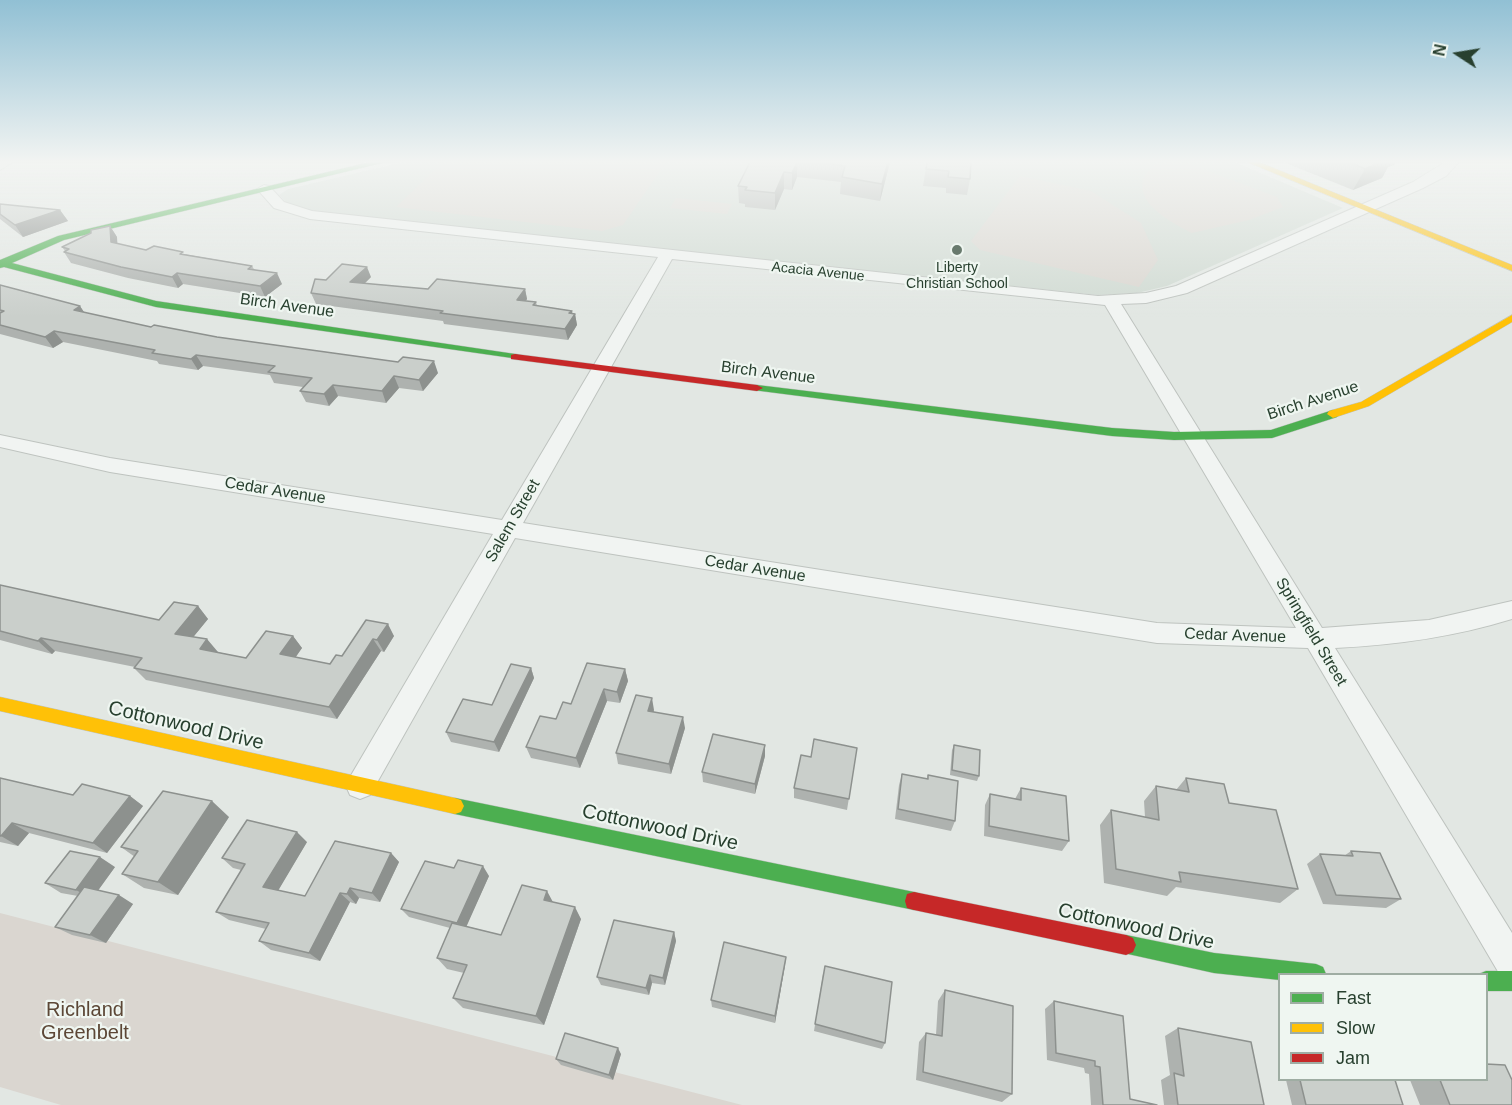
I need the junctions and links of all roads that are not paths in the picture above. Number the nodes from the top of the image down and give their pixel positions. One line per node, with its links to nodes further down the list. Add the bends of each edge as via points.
1 (162, 214): 6 (street, via 61,238)
2 (305, 214): 5 (street, Acacia Avenue)
3 (1355, 214): 8 (street, Acacia Avenue, via 1180,290)
4 (1376, 214): 7 (street)
5 (666, 256): 8 (street, Acacia Avenue); 10 (street, Salem Street)
6 (1, 264): 10 (street, Birch Avenue, via 156,304)
7 (1512, 268)
8 (1111, 301): 11 (street, Springfield Street)
9 (1512, 318): 11 (street, Birch Avenue, via 1365,404 1272,434)
10 (598, 369): 11 (street, Birch Avenue, via 1112,432); 13 (street, Salem Street)
11 (1194, 435): 15 (street, Springfield Street)
12 (0, 441): 13 (street, Cedar Avenue, via 110,465)
13 (509, 529): 15 (street, Cedar Avenue, via 1157,633 1233,638); 17 (street, Salem Street)
14 (1512, 610): 15 (street, Cedar Avenue, via 1418,631)
15 (1314, 637): 18 (street, Springfield Street)
16 (0, 704): 17 (street, Cottonwood Drive)
17 (360, 786): 19 (street, Cottonwood Drive, via 1214,963)
18 (1512, 963)
19 (1299, 973)
20 (1488, 981): 21 (street)
21 (1512, 981)

